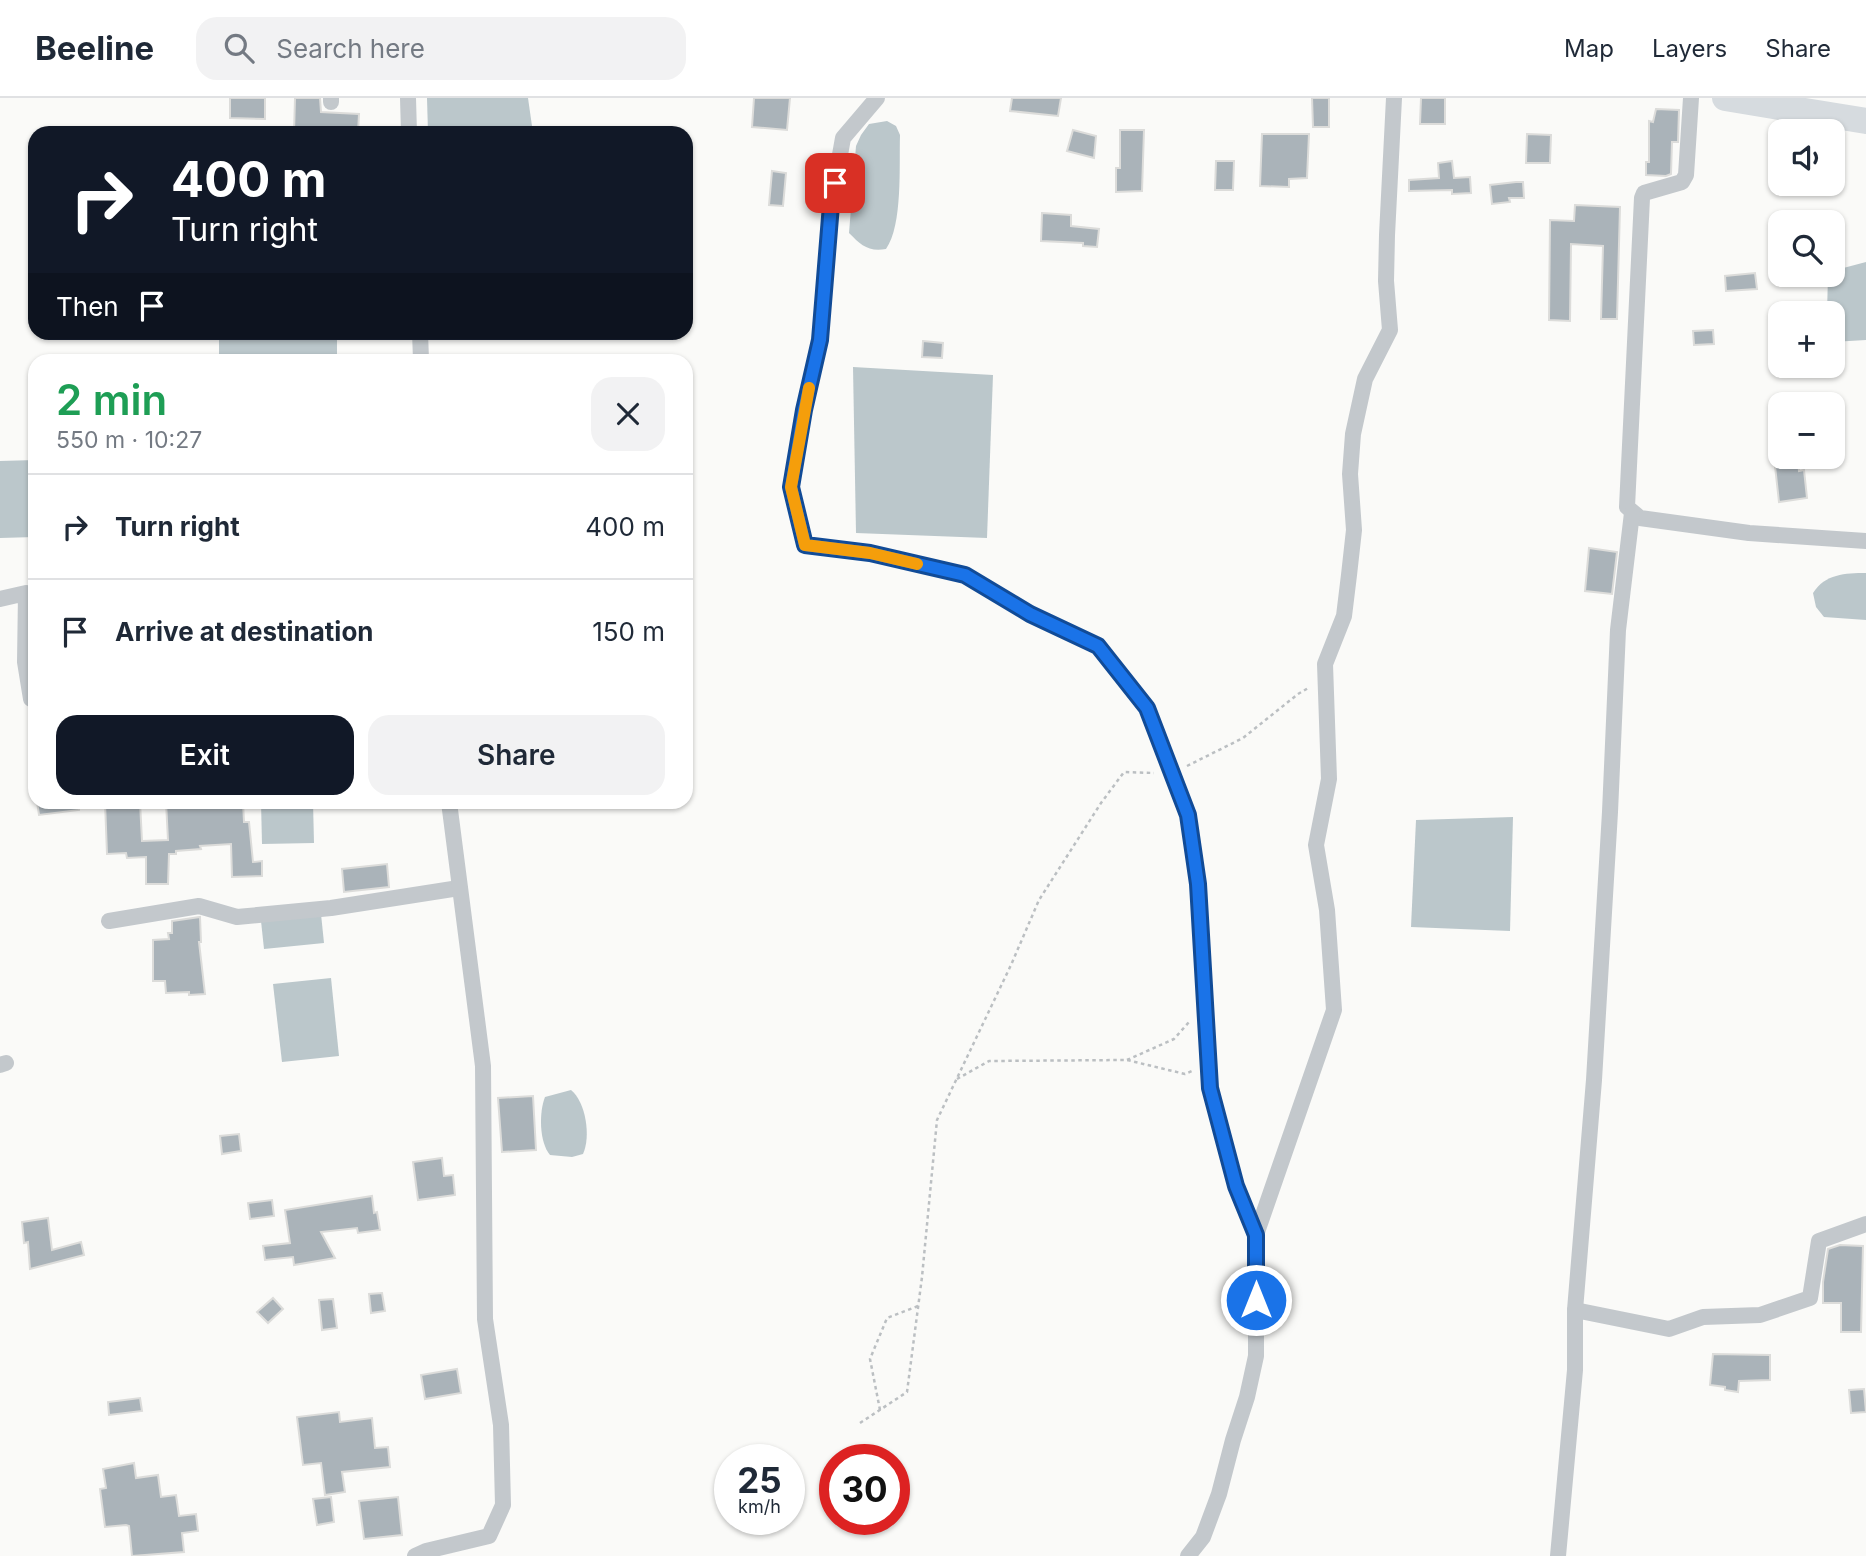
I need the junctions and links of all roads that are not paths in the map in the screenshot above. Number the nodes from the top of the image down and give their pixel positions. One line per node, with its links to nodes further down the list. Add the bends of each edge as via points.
1 (408, 98): 9 (street)
2 (877, 98): 18 (street, via 843,138 831,205 820,340 791,487 805,545 870,553 965,575 1030,614 1098,646 1147,708 1188,815 1198,884 1210,1088 1236,1186)
3 (1394, 98): 18 (street, via 1386,258 1390,330 1365,379 1353,434 1354,530 1344,616 1325,664 1329,779 1316,845 1327,910 1334,1010)
4 (1691, 98): 10 (street, via 1686,175 1682,182 1644,193 1642,198 1627,506)
5 (1725, 98): 8 (main road)
6 (1800, 98): 7 (main road)
7 (1866, 109)
8 (1866, 121)
9 (409, 126)
10 (1632, 513): 11 (street, via 1640,518 1749,533); 19 (street, via 1618,630 1594,1080)
11 (1866, 541)
12 (0, 599): 13 (street, via 26,593 24,662)
13 (28, 683)
14 (450, 809): 15 (street)
15 (459, 888): 16 (street, via 237,917 199,906); 20 (street, via 483,1066 485,1319 501,1425 503,1505 489,1536)
16 (109, 921)
17 (1866, 1224): 19 (street, via 1819,1241 1810,1298 1760,1315 1703,1317 1669,1329)
18 (1256, 1235): 21 (street, via 1256,1356 1211,1516 1203,1537)
19 (1575, 1310): 22 (street, via 1575,1370)
20 (415, 1556)
21 (1188, 1556)
22 (1558, 1556)

